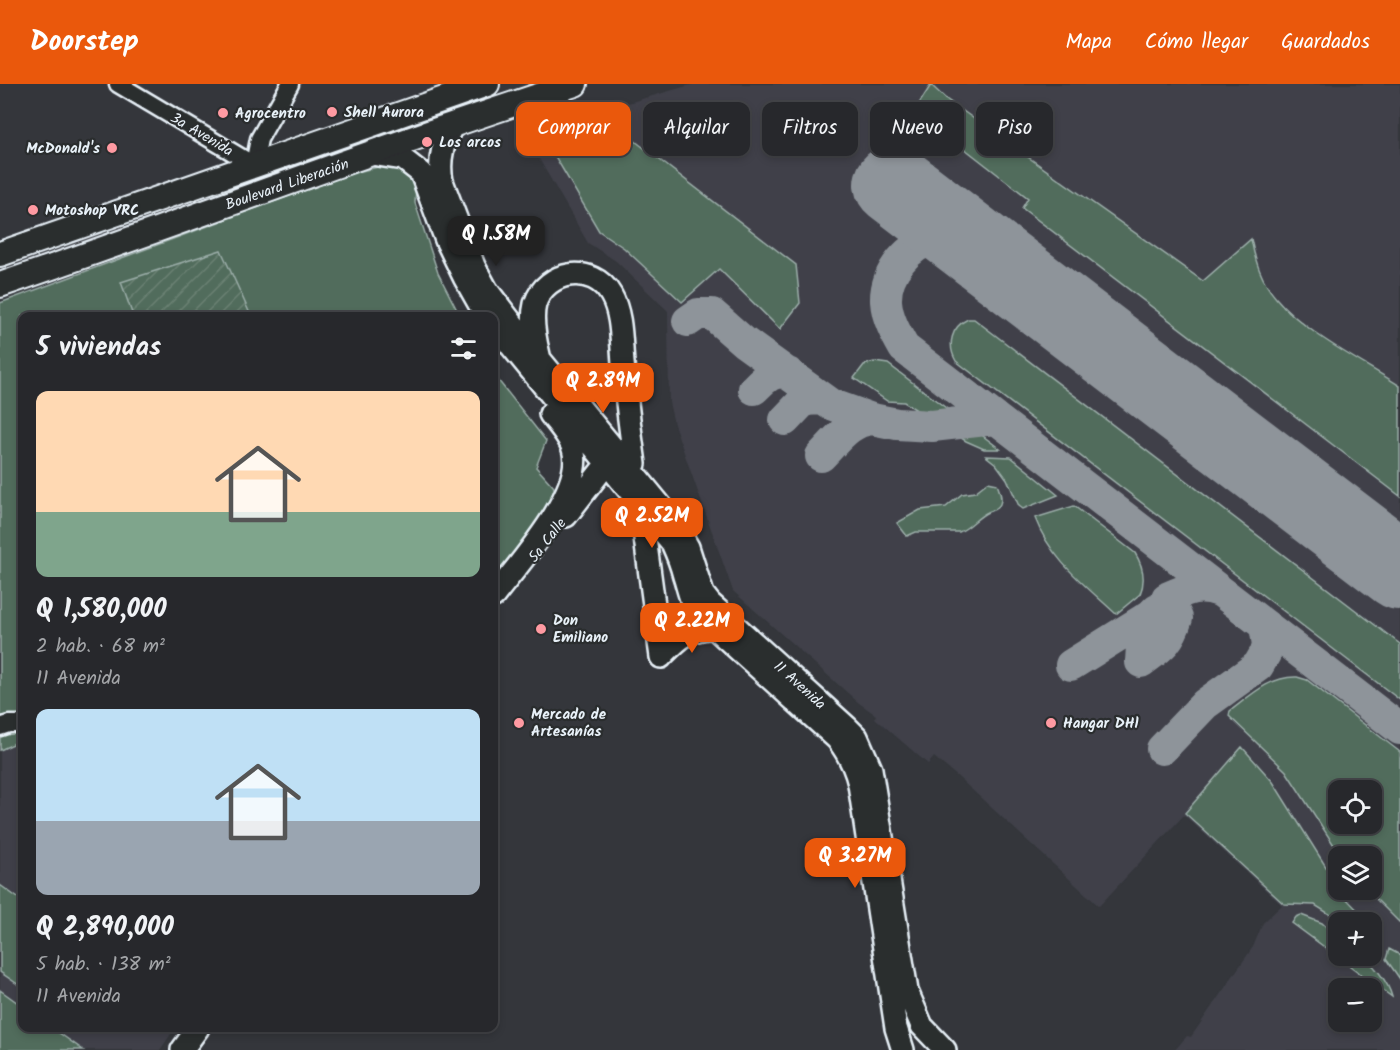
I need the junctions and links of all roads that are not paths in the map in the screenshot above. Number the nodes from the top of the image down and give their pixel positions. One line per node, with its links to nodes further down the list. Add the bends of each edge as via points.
1 (118, 84): 7 (street, 3a Avenida)
2 (290, 84): 7 (street, via 259,139)
3 (487, 84): 7 (highway, Boulevard Liberación)
4 (575, 84): 5 (highway, Boulevard Liberación)
5 (454, 123): 6 (highway, Boulevard Liberación); 13 (main road, 11 Avenida, via 445,140 440,167 453,212 487,290)
6 (371, 154): 9 (highway, Boulevard Liberación); 10 (main road, via 403,159 421,172 446,240)
7 (254, 165): 8 (highway, Boulevard Liberación)
8 (0, 254)
9 (0, 285)
10 (484, 312)
11 (498, 330): 21 (main road, 11 Avenida, via 672,543 693,606)
12 (498, 351): 19 (main road, via 562,430 574,452 574,469 563,502)
13 (539, 358): 14 (main road, via 534,320 535,305 542,291 552,280 565,275 591,278 607,289 616,306); 24 (main road, 11 Avenida, via 671,518 688,547 703,594 710,603)
14 (627, 397): 15 (main road); 16 (main road)
15 (616, 440)
16 (635, 464)
17 (601, 471): 20 (main road, 5a Calle)
18 (643, 523): 21 (main road, via 661,657 686,634 699,628)
19 (498, 591)
20 (498, 604)
21 (714, 628): 24 (main road, 11 Avenida)
22 (18, 724): 23 (street)
23 (0, 727)
24 (847, 738): 27 (main road, via 846,751 859,784 897,1036); 28 (main road, via 871,769 907,991 922,1026)
25 (195, 1032): 26 (main road)
26 (182, 1050)
27 (903, 1050)
28 (945, 1050)

